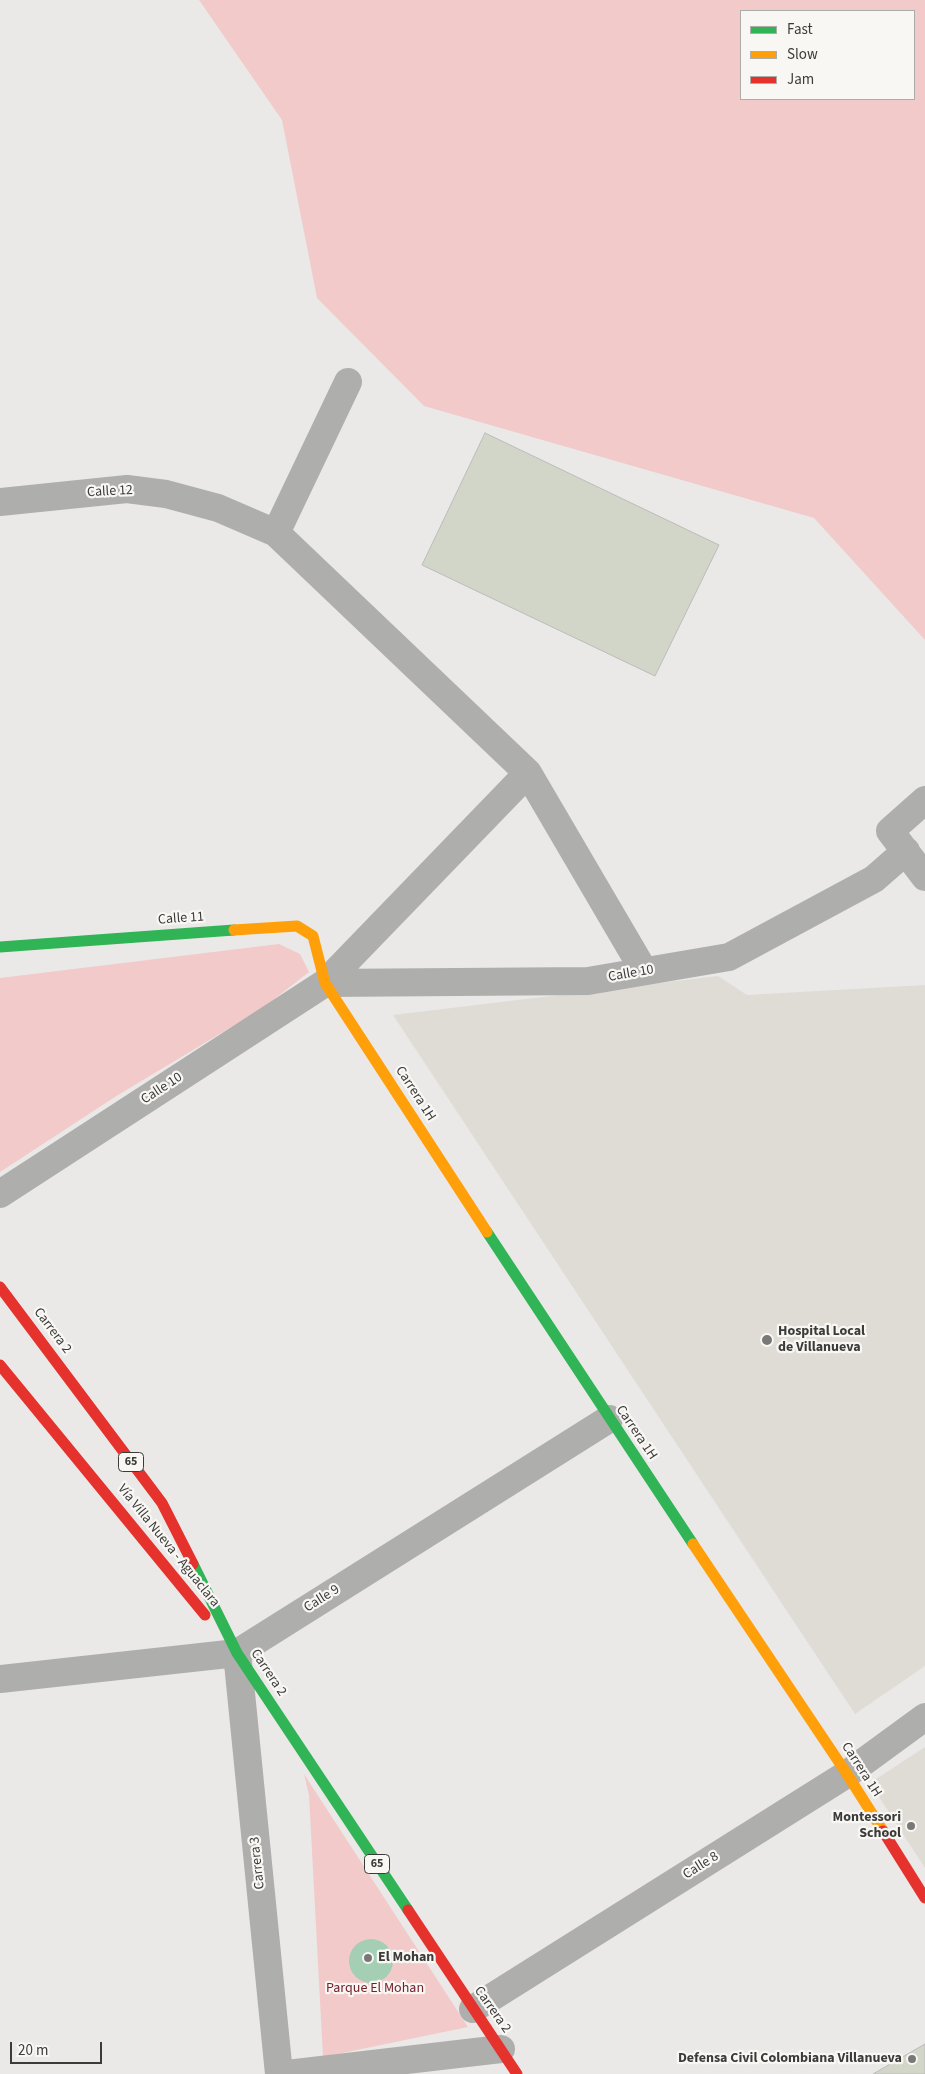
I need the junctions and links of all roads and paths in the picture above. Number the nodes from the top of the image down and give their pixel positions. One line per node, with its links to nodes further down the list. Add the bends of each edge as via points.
1 (348, 382): 3 (street)
2 (0, 502): 3 (street, Calle 12, via 127,489 166,494 218,508)
3 (276, 533): 4 (street)
4 (528, 773): 9 (street); 10 (street, Calle 10)
5 (925, 800): 6 (street, Calle 10)
6 (898, 841): 7 (street); 9 (street, Calle 10, via 874,880 728,957)
7 (925, 877)
8 (0, 947): 10 (main road, Calle 11, via 297,926 313,936)
9 (644, 971): 10 (street, Calle 10, via 588,981)
10 (325, 983): 11 (street, Calle 10); 14 (main road, Carrera 1H)
11 (0, 1194)
12 (0, 1287): 15 (main road, Carrera 2 / 65, via 162,1503)
13 (0, 1365): 15 (main road, Vía Villa Nueva - Aguaclara / 65)
14 (609, 1419): 15 (street, Calle 9); 18 (main road, Carrera 1H)
15 (237, 1653): 16 (street, Calle 9); 20 (main road, Carrera 2 / 65); 22 (street, Carrera 3)
16 (0, 1679)
17 (925, 1717): 18 (street, Calle 8)
18 (847, 1774): 19 (main road, Carrera 1H); 20 (street, Calle 8)
19 (925, 1898)
20 (473, 2009): 21 (main road, Carrera 2 / 65)
21 (501, 2049): 23 (street); 24 (main road, Carrera 2 / 65)
22 (279, 2074)
23 (287, 2074)
24 (517, 2074)

